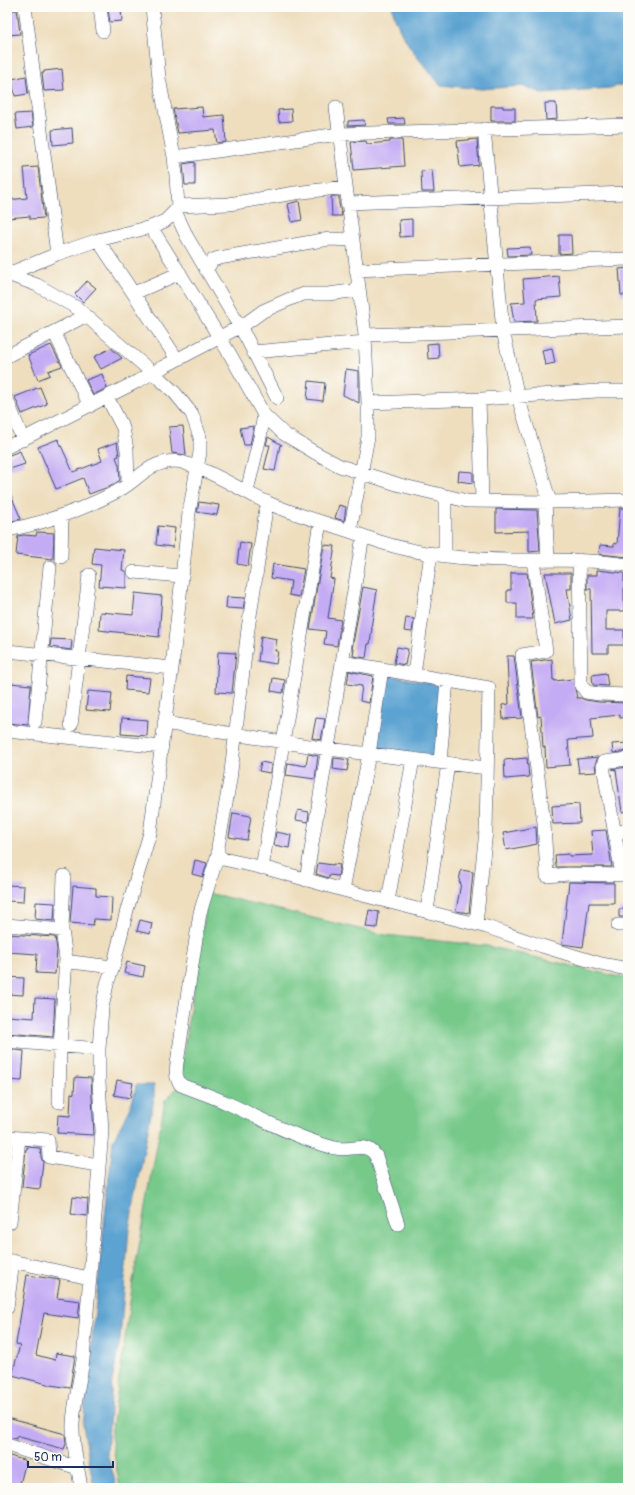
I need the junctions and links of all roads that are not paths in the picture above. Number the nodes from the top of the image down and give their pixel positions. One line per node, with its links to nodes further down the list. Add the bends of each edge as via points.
1 (25, 7): 18 (street)
2 (100, 7): 4 (street)
3 (152, 7): 9 (street, via 159,78)
4 (103, 31)
5 (336, 107): 8 (street)
6 (628, 125): 7 (street)
7 (484, 129): 8 (street); 12 (street)
8 (339, 134): 9 (street); 10 (street)
9 (174, 157): 14 (street)
10 (345, 186): 13 (street); 14 (street, via 229,204)
11 (628, 193): 12 (street)
12 (490, 197): 13 (street); 20 (street)
13 (347, 203): 17 (street)
14 (176, 209): 15 (street, via 166,221); 21 (street)
15 (151, 227): 16 (street); 24 (street)
16 (98, 240): 18 (street); 26 (street)
17 (352, 240): 21 (street, via 330,239 219,258 213,260); 22 (street)
18 (57, 254): 23 (street)
19 (628, 259): 20 (street)
20 (496, 264): 22 (street); 30 (street)
21 (206, 270): 29 (street)
22 (356, 270): 25 (street)
23 (7, 271): 27 (street, via 37,285)
24 (180, 273): 26 (street); 32 (street)
25 (359, 290): 29 (street, via 304,294 263,311); 33 (street)
26 (134, 293): 36 (street)
27 (85, 316): 31 (street); 37 (street)
28 (628, 326): 30 (street)
29 (239, 327): 32 (street); 34 (street)
30 (503, 331): 33 (street); 40 (street)
31 (54, 332): 35 (street); 45 (street)
32 (220, 337): 36 (street); 46 (street)
33 (365, 338): 34 (street); 44 (street)
34 (253, 352): 41 (street)
35 (7, 356)
36 (177, 359): 37 (street)
37 (153, 372): 39 (street); 49 (street, via 192,414 200,437)
38 (628, 391): 40 (street)
39 (107, 397): 45 (street); 51 (street, via 123,428 127,450)
40 (518, 397): 42 (street); 57 (street)
41 (277, 398)
42 (479, 399): 44 (street); 55 (street)
43 (7, 400): 47 (street)
44 (368, 403): 50 (street, via 368,437)
45 (90, 406): 47 (street)
46 (264, 415): 50 (street, via 284,434 340,466); 52 (street)
47 (23, 440): 48 (street)
48 (7, 446)
49 (198, 468): 51 (street, via 178,461 164,462 148,468); 52 (street); 73 (street, via 189,513)
50 (362, 474): 53 (street); 61 (street)
51 (128, 484): 58 (street, via 120,490)
52 (247, 491): 56 (street)
53 (445, 496): 55 (street); 64 (street)
54 (628, 500): 57 (street)
55 (482, 501): 57 (street)
56 (267, 502): 59 (street); 87 (street)
57 (547, 502): 67 (street)
58 (62, 515): 60 (street); 65 (street)
59 (320, 522): 61 (street); 88 (street)
60 (7, 530)
61 (350, 531): 62 (street)
62 (363, 536): 63 (street); 77 (street)
63 (431, 553): 64 (street); 80 (street)
64 (445, 556): 66 (street)
65 (61, 557)
66 (532, 560): 67 (street); 99 (street, via 546,651 522,655 544,823 547,876)
67 (548, 560): 68 (street)
68 (579, 560): 69 (street); 82 (street, via 581,684 586,692)
69 (628, 566)
70 (50, 567): 75 (street)
71 (134, 572): 73 (street)
72 (89, 575): 76 (street)
73 (182, 576): 78 (street)
74 (7, 651): 75 (street)
75 (42, 655): 76 (street); 83 (street)
76 (79, 658): 78 (street); 85 (street)
77 (342, 662): 79 (street); 90 (street)
78 (172, 668): 84 (street)
79 (382, 669): 80 (street); 91 (street)
80 (414, 674): 81 (street)
81 (447, 680): 94 (street); 95 (street, via 490,690)
82 (628, 694)
83 (35, 722)
84 (164, 723): 87 (street); 89 (street)
85 (71, 725)
86 (7, 731): 89 (street)
87 (236, 734): 88 (street); 97 (street)
88 (283, 742): 90 (street); 98 (street)
89 (162, 747): 109 (street, via 150,834)
90 (328, 749): 91 (street); 101 (street)
91 (369, 754): 92 (street); 102 (street)
92 (413, 759): 94 (street); 103 (street)
93 (628, 759): 96 (street, via 604,762 603,766)
94 (444, 763): 95 (street); 104 (street)
95 (487, 768): 105 (street, via 486,831)
96 (622, 831): 99 (street)
97 (218, 854): 98 (street, via 223,859); 118 (street, via 200,913 177,1062 177,1080 181,1085 288,1132 335,1148 367,1147 373,1150)
98 (262, 868): 101 (street)
99 (625, 875)
100 (64, 876): 107 (street)
101 (306, 880): 102 (street)
102 (343, 890): 103 (street)
103 (388, 901): 104 (street)
104 (427, 911): 105 (street)
105 (476, 924): 110 (street, via 600,964)
106 (7, 925): 107 (street)
107 (62, 930): 108 (street)
108 (66, 959): 109 (street, via 71,962); 112 (street)
109 (113, 968): 113 (street, via 102,1008)
110 (628, 969)
111 (7, 1041): 112 (street)
112 (60, 1046): 113 (street); 114 (street)
113 (99, 1049): 116 (street, via 102,1131)
114 (59, 1102)
115 (13, 1137): 116 (street, via 48,1140 48,1154 52,1159); 117 (street, via 10,1222)
116 (98, 1165): 120 (street)
117 (7, 1222)
118 (398, 1224)
119 (10, 1260): 120 (street); 121 (street)
120 (89, 1278): 123 (street, via 83,1360 74,1404 73,1425)
121 (7, 1308)
122 (7, 1445): 123 (street)
123 (78, 1468): 124 (street)
124 (81, 1488)

